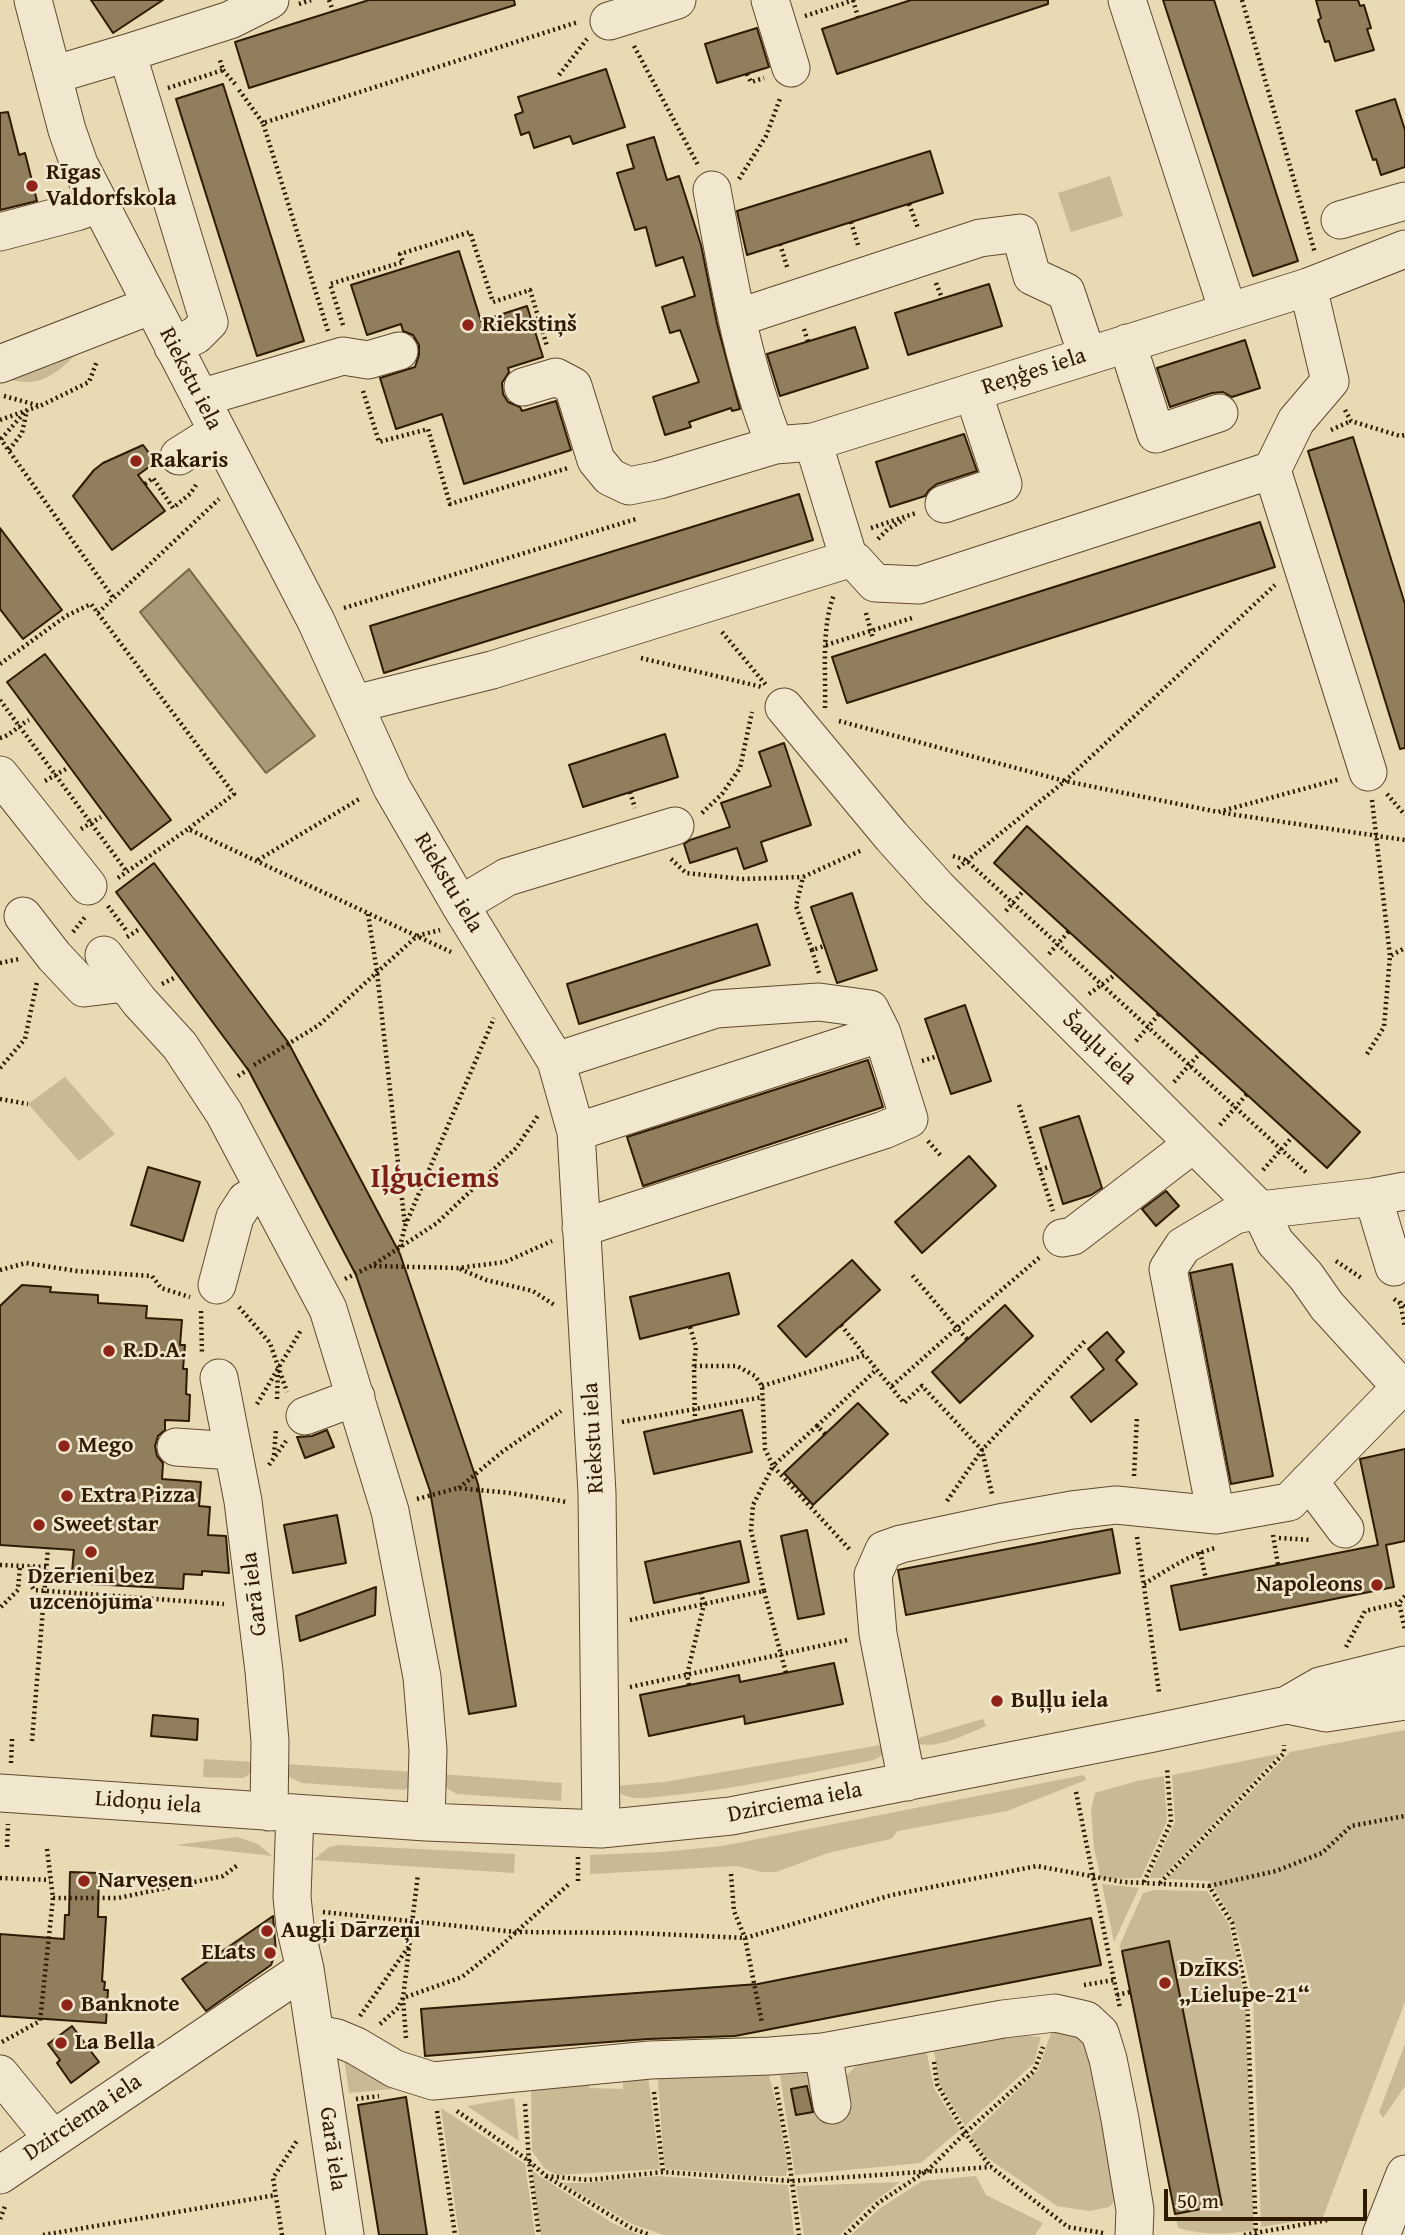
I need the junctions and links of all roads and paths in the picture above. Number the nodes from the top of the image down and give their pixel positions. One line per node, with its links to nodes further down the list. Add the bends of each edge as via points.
1 (33, 0): 17 (street, Riekstu iela)
2 (311, 0): 8 (path)
3 (328, 0): 9 (path)
4 (677, 0): 12 (street)
5 (854, 0): 10 (path); 11 (path)
6 (1127, 0): 31 (street)
7 (1242, 0): 29 (path)
8 (262, 4): 13 (street)
9 (333, 11)
10 (774, 12): 15 (street)
11 (859, 17)
12 (610, 21): 18 (path, via 588,38); 22 (path, via 586,19); 24 (path, via 630,38)
13 (210, 27): 14 (street); 16 (path)
14 (127, 53): 17 (street); 21 (street)
15 (791, 68): 24 (path, via 766,136)
16 (223, 70): 19 (path); 21 (path)
17 (53, 75): 25 (street, Riekstu iela, via 79,164)
18 (559, 75)
19 (235, 84)
20 (239, 90): 22 (path)
21 (140, 97): 35 (street, via 209,322)
22 (263, 123): 38 (path)
23 (1405, 201): 26 (street)
24 (714, 203): 32 (street)
25 (99, 204): 27 (street); 30 (street, Riekstu iela)
26 (1340, 220)
27 (0, 232)
28 (1405, 249): 29 (street, Reņģes iela)
29 (1315, 284): 31 (street, Reņģes iela); 40 (street)
30 (152, 305): 33 (street); 35 (street, Riekstu iela)
31 (1228, 311): 34 (street, Reņģes iela)
32 (737, 318): 37 (street, via 980,238 1020,233 1032,276 1066,292); 53 (street)
33 (110, 321): 39 (street); 45 (path, via 89,382)
34 (1127, 343): 37 (street, Reņģes iela); 47 (street, via 1156,434)
35 (173, 347): 44 (street, Riekstu iela)
36 (399, 351): 38 (street, via 368,360)
37 (1087, 355): 42 (street, Reņģes iela)
38 (345, 358): 41 (path, via 330,284 403,262 400,254 470,232 493,302 530,290); 44 (street); 56 (path, via 379,442 428,429 450,504)
39 (5, 381): 43 (path); 45 (path)
40 (1330, 381): 50 (path, via 1351,421); 57 (street, via 1296,421)
41 (540, 382): 56 (street, via 573,386)
42 (972, 392): 52 (street, Reņģes iela); 59 (street, via 1003,484)
43 (0, 398)
44 (200, 398): 49 (street, Riekstu iela)
45 (40, 405): 46 (path)
46 (27, 410): 48 (path); 51 (path); 54 (path, via 22,433)
47 (1219, 413)
48 (0, 420)
49 (217, 432): 55 (street); 71 (street, Riekstu iela)
50 (1405, 435)
51 (0, 438): 54 (path)
52 (813, 442): 53 (street, Reņģes iela); 61 (street)
53 (775, 445): 56 (street, Reņģes iela, via 629,486 610,477)
54 (9, 450): 63 (path)
55 (178, 456)
56 (596, 460)
57 (1272, 470): 61 (street, via 919,585 875,583); 62 (street)
58 (220, 497): 63 (path)
59 (928, 509): 61 (path); 61 (path)
60 (647, 515): 65 (path)
61 (848, 553): 64 (street); 76 (path, via 830,606)
62 (1300, 561): 78 (street); 81 (path)
63 (114, 599): 66 (path)
64 (701, 606): 67 (street); 69 (path)
65 (339, 610)
66 (99, 613): 68 (path, via 91,604 66,616); 86 (path, via 234,794)
67 (592, 640): 69 (path); 71 (street)
68 (0, 664)
69 (776, 698): 76 (street, Šauļu iela); 87 (path, via 754,705 740,768 722,794 697,817)
70 (0, 700): 74 (path)
71 (355, 704): 97 (street, Riekstu iela, via 392,788)
72 (29, 720): 74 (path)
73 (839, 721): 81 (path)
74 (19, 725): 75 (path); 79 (path)
75 (0, 738)
76 (825, 758): 89 (street, Šauļu iela)
77 (66, 769): 79 (path)
78 (1368, 772): 83 (path); 88 (path)
79 (55, 774): 85 (path)
80 (0, 775): 95 (street)
81 (1065, 781): 83 (path); 91 (path)
82 (371, 792): 92 (path)
83 (1218, 812): 88 (path)
84 (101, 817): 85 (path)
85 (91, 822): 93 (path)
86 (187, 828): 92 (path); 93 (path)
87 (659, 831): 94 (path, via 686,873 742,879); 97 (street, via 507,877)
88 (1377, 835): 90 (path); 104 (path)
89 (892, 837): 94 (path); 96 (street, Šauļu iela)
90 (1405, 840)
91 (966, 860): 96 (path); 111 (path)
92 (257, 861): 98 (path)
93 (127, 872): 95 (path)
94 (803, 877): 102 (path, via 796,906)
95 (102, 883)
96 (938, 888): 116 (street, Šauļu iela)
97 (460, 905): 100 (path, via 442,929); 110 (street, Riekstu iela)
98 (368, 913): 100 (path); 105 (path)
99 (23, 916): 126 (street, via 84,988 115,969 180,1046 224,1112)
100 (417, 936): 103 (path); 105 (path)
101 (1405, 948): 104 (path)
102 (812, 950)
103 (453, 953)
104 (1391, 956): 109 (path, via 1384,1027)
105 (377, 972): 112 (path, via 319,1025); 130 (path)
106 (499, 1007): 130 (path)
107 (882, 1033): 110 (street, via 870,1009 819,1002 716,1009); 120 (street); 131 (street, via 909,1119)
108 (1201, 1052): 111 (path)
109 (1367, 1054)
110 (556, 1061): 120 (street, Riekstu iela)
111 (1189, 1065): 116 (path); 118 (path)
112 (237, 1076)
113 (1247, 1094): 118 (path)
114 (0, 1099): 115 (path)
115 (29, 1104)
116 (1155, 1104): 122 (street, Šauļu iela)
117 (1019, 1105): 125 (path)
118 (1235, 1108): 122 (path); 123 (path)
119 (541, 1111): 133 (path, via 516,1148 437,1223)
120 (576, 1132): 131 (street, Riekstu iela)
121 (1293, 1136): 123 (path)
122 (1196, 1147): 129 (street, Šauļu iela); 132 (street, via 1073,1237)
123 (1281, 1149): 128 (path); 129 (path)
124 (1051, 1166): 125 (path)
125 (1040, 1170): 132 (path)
126 (265, 1190): 139 (street); 140 (street, via 246,1200 235,1217)
127 (1389, 1194): 128 (street); 135 (street)
128 (1336, 1200): 129 (street)
129 (1252, 1201): 168 (street, Šauļu iela, via 1275,1242 1401,1387); 175 (street, via 1183,1246 1168,1269)
130 (405, 1226): 133 (path)
131 (582, 1228): 136 (path, via 505,1262); 154 (street, Riekstu iela)
132 (1062, 1238): 144 (path)
133 (400, 1247): 134 (path)
134 (373, 1265): 136 (path); 139 (path)
135 (1394, 1267)
136 (458, 1268): 141 (path, via 533,1291)
137 (0, 1270): 140 (path, via 26,1263 152,1276 161,1288)
138 (912, 1275): 144 (path)
139 (331, 1289): 148 (path); 155 (street, via 328,1309)
140 (215, 1296): 148 (path, via 241,1308 270,1343); 151 (path, via 202,1316 202,1362)
141 (561, 1310)
142 (841, 1325): 147 (path)
143 (690, 1327): 149 (path, via 696,1347)
144 (957, 1328): 145 (path); 153 (path)
145 (967, 1339)
146 (1086, 1340): 165 (path)
147 (865, 1355): 150 (path); 152 (path)
148 (278, 1365): 158 (path, via 291,1404); 166 (path)
149 (694, 1366): 152 (path, via 737,1366); 157 (path)
150 (877, 1369): 153 (path); 161 (path)
151 (219, 1378): 166 (street, Garā iela)
152 (762, 1386): 156 (path)
153 (892, 1386): 165 (path, via 904,1402 922,1386)
154 (591, 1388): 162 (street, Riekstu iela); 169 (path)
155 (356, 1397): 158 (street); 215 (street, via 390,1511 422,1677 428,1750)
156 (763, 1397): 157 (path); 167 (path, via 765,1449)
157 (693, 1409): 160 (path); 162 (path)
158 (304, 1416): 171 (path)
159 (1137, 1416): 173 (path)
160 (695, 1420)
161 (817, 1426): 163 (path); 167 (path)
162 (593, 1427): 172 (street, Riekstu iela)
163 (824, 1434)
164 (176, 1447): 166 (street)
165 (982, 1450): 174 (path); 177 (path, via 931,1525)
166 (232, 1451): 171 (street, Garā iela)
167 (773, 1466): 184 (path); 187 (path, via 753,1505 751,1530)
168 (1309, 1481): 175 (street, via 1289,1502); 176 (street)
169 (458, 1488): 170 (path); 172 (path)
170 (416, 1499)
171 (243, 1501): 192 (street, Garā iela)
172 (597, 1506): 194 (street, Riekstu iela)
173 (1133, 1507): 174 (street, via 1072,1510); 175 (street); 185 (path)
174 (999, 1523): 177 (street)
175 (1220, 1531): 185 (path, via 1200,1552)
176 (1334, 1535): 178 (path)
177 (930, 1538): 184 (street, via 884,1550)
178 (1261, 1539)
179 (48, 1548): 183 (path)
180 (0, 1565): 181 (path)
181 (20, 1566): 182 (path); 193 (path, via 18,1590)
182 (31, 1566): 183 (path); 186 (path, via 29,1582 34,1590)
183 (47, 1567): 186 (path)
184 (873, 1575): 196 (street)
185 (1144, 1584): 203 (path)
186 (45, 1591): 192 (path); 207 (path)
187 (764, 1591): 191 (path); 197 (path)
188 (701, 1592): 191 (path)
189 (1405, 1596): 190 (path)
190 (1399, 1603): 195 (path); 198 (path, via 1365,1611)
191 (704, 1604): 194 (path); 201 (path)
192 (256, 1606): 213 (street, Garā iela, via 271,1672 270,1741)
193 (1, 1607)
194 (598, 1623): 204 (street, Riekstu iela)
195 (1405, 1630)
196 (878, 1634): 197 (path); 210 (street)
197 (782, 1654): 200 (path); 201 (path)
198 (1342, 1655)
199 (1405, 1665): 206 (street, Dzirciema iela, via 1320,1686)
200 (786, 1673)
201 (687, 1675): 202 (path); 204 (path)
202 (688, 1685)
203 (1159, 1692)
204 (598, 1694): 216 (street, Riekstu iela)
205 (1405, 1701): 206 (street, Dzirciema iela, via 1326,1713)
206 (1287, 1705): 210 (street, Dzirciema iela)
207 (32, 1741)
208 (1283, 1745): 225 (path, via 1284,1753)
209 (1167, 1768): 224 (path, via 1171,1822)
210 (907, 1782): 216 (street, Dzirciema iela, via 731,1816)
211 (1076, 1792): 221 (path)
212 (0, 1793): 213 (street, Lidoņu iela)
213 (282, 1813): 215 (street, Dzirciema iela); 235 (street, Garā iela, via 295,1926)
214 (1405, 1816): 227 (path, via 1351,1826 1322,1853 1276,1871)
215 (426, 1822): 216 (street, Dzirciema iela)
216 (601, 1829)
217 (47, 1849): 223 (path)
218 (239, 1864): 228 (path, via 223,1875 118,1898)
219 (418, 1874): 230 (path)
220 (731, 1874): 232 (path, via 734,1911)
221 (1092, 1876): 224 (path); 232 (path, via 1037,1866 892,1895); 234 (path)
222 (0, 1878): 223 (path)
223 (50, 1880): 228 (path)
224 (1144, 1882): 225 (path)
225 (1160, 1883): 227 (path)
226 (569, 1884): 231 (path)
227 (1209, 1886): 265 (path, via 1232,1923 1247,1996)
228 (52, 1898): 243 (path, via 40,2021)
229 (316, 1911): 230 (path)
230 (412, 1922): 231 (path); 233 (path)
231 (516, 1932): 232 (path); 238 (path, via 462,1976)
232 (745, 1938): 242 (path)
233 (409, 1945): 238 (path); 239 (path)
234 (1109, 1956)
235 (305, 1969): 241 (street, Garā iela); 253 (street, Dzirciema iela)
236 (1130, 1992): 237 (path)
237 (1117, 1995)
238 (403, 1998): 240 (path)
239 (353, 2025)
240 (374, 2029)
241 (316, 2034): 250 (street, via 356,2046); 268 (street, Garā iela)
242 (766, 2040): 244 (street); 245 (street); 262 (path)
243 (0, 2043)
244 (823, 2052): 251 (street); 275 (street, via 1055,2012 1086,2020 1100,2033 1108,2059 1135,2210)
245 (650, 2060): 247 (street); 257 (path)
246 (1034, 2071): 252 (path)
247 (523, 2072): 250 (street); 254 (path)
248 (935, 2072): 252 (path, via 937,2084)
249 (0, 2074): 253 (street)
250 (434, 2088): 254 (path); 269 (path)
251 (831, 2105)
252 (965, 2133): 255 (path); 256 (path)
253 (52, 2139): 259 (street, Dzirciema iela)
254 (529, 2161): 260 (path); 270 (path)
255 (990, 2167): 256 (path); 274 (path, via 1068,2227)
256 (928, 2170): 262 (path); 273 (path, via 878,2203)
257 (663, 2172): 260 (path, via 588,2180); 262 (path)
258 (1405, 2174): 277 (street)
259 (0, 2175)
260 (546, 2176): 271 (path)
261 (273, 2178): 263 (path)
262 (792, 2181): 272 (path)
263 (276, 2195): 266 (path); 267 (path)
264 (1328, 2220): 265 (path)
265 (1256, 2234): 276 (path)
266 (43, 2235)
267 (282, 2235)
268 (345, 2235)
269 (455, 2235)
270 (539, 2235)
271 (650, 2235)
272 (799, 2235)
273 (845, 2235)
274 (1115, 2235)
275 (1134, 2235)
276 (1244, 2235)
277 (1381, 2235)

